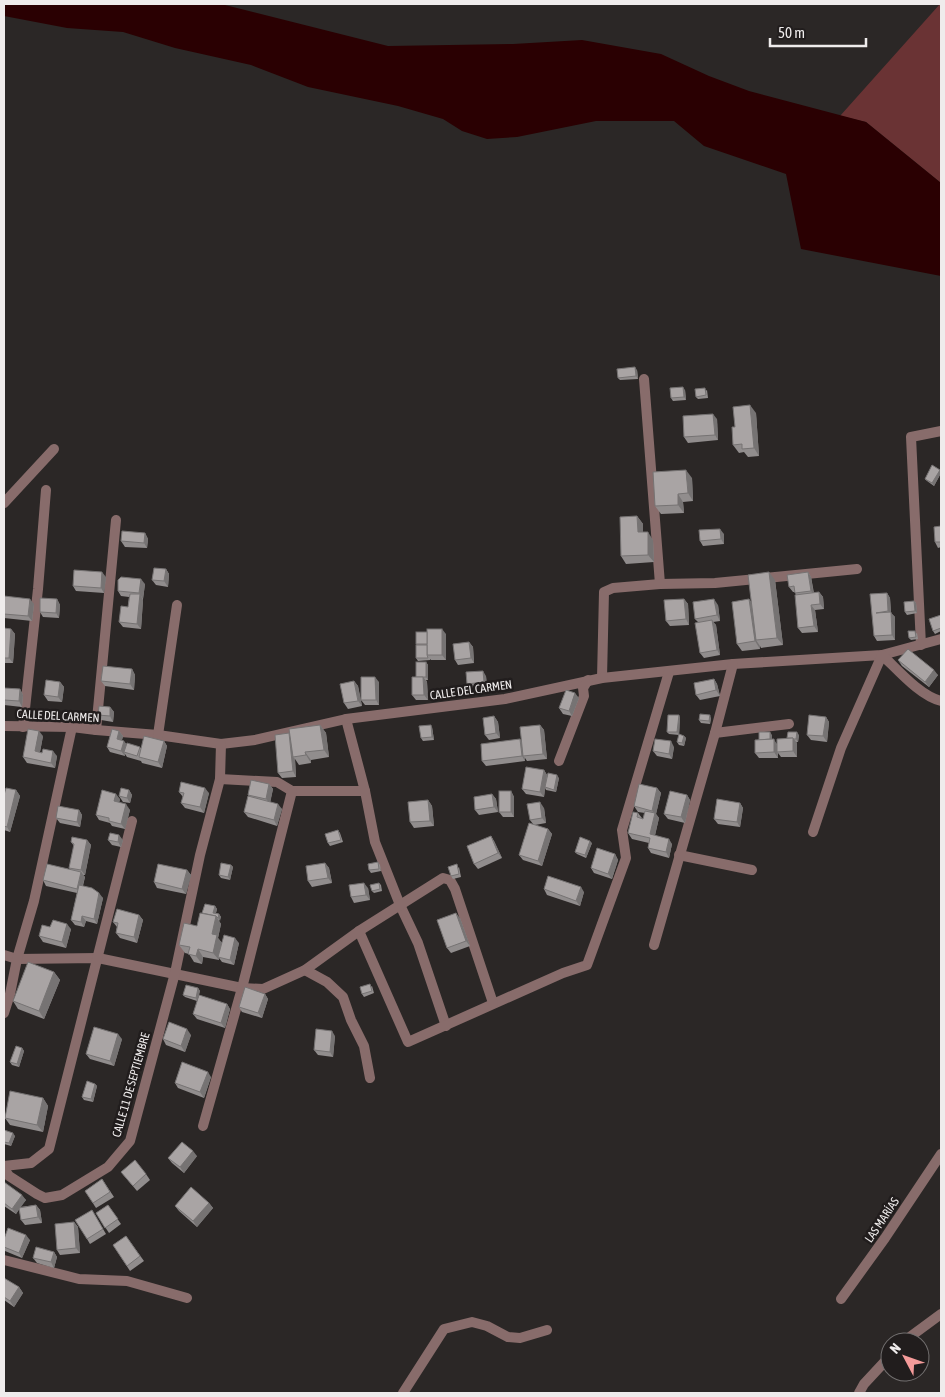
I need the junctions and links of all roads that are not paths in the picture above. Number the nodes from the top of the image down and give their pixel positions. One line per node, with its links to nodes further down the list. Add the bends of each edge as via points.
1 (644, 379): 8 (street)
2 (941, 431): 11 (street, via 911,437)
3 (54, 449): 5 (street)
4 (46, 490): 21 (street)
5 (4, 504)
6 (116, 520): 23 (street)
7 (857, 569): 8 (street, via 715,583)
8 (660, 584): 15 (street, via 613,588 604,592)
9 (177, 605): 25 (street)
10 (941, 639): 11 (street, CALLE DEL CARMEN)
11 (921, 645): 12 (street, CALLE DEL CARMEN)
12 (882, 655): 13 (street, CALLE DEL CARMEN); 17 (street, via 928,696); 32 (street, via 841,748)
13 (732, 664): 14 (street, CALLE DEL CARMEN); 24 (street)
14 (669, 672): 15 (street, CALLE DEL CARMEN); 44 (street, via 622,830 626,858 588,966 563,973)
15 (602, 678): 16 (street, CALLE DEL CARMEN)
16 (588, 680): 18 (street, CALLE DEL CARMEN, via 505,699); 27 (street)
17 (941, 701)
18 (346, 719): 26 (street, CALLE DEL CARMEN, via 255,740); 30 (street)
19 (788, 724): 24 (street)
20 (4, 726): 21 (street, CALLE DEL CARMEN)
21 (23, 727): 22 (street, CALLE DEL CARMEN)
22 (72, 727): 23 (street, CALLE DEL CARMEN); 40 (street, via 34,901)
23 (96, 730): 25 (street, CALLE DEL CARMEN)
24 (715, 733): 33 (street)
25 (158, 735): 26 (street, CALLE DEL CARMEN)
26 (221, 744): 28 (street, CALLE 11 DE SEPTIEMBRE)
27 (559, 761)
28 (220, 779): 29 (street, via 277,782); 42 (street, CALLE 11 DE SEPTIEMBRE)
29 (292, 791): 30 (street); 43 (street)
30 (365, 791): 35 (street, via 374,842)
31 (132, 821): 39 (street)
32 (814, 832)
33 (680, 855): 34 (street); 37 (street)
34 (752, 870)
35 (400, 905): 36 (street); 44 (street, via 443,878 450,880); 46 (street, via 418,943)
36 (359, 930): 41 (street); 46 (street, via 408,1042)
37 (654, 945)
38 (4, 955): 40 (street)
39 (98, 958): 40 (street); 42 (street); 50 (street, via 49,1149 31,1163)
40 (16, 959): 45 (street)
41 (306, 970): 43 (street, via 263,989); 47 (street, via 343,997 364,1046)
42 (175, 973): 43 (street); 50 (street, CALLE 11 DE SEPTIEMBRE, via 130,1141 116,1159 62,1195 45,1198 9,1176)
43 (242, 988): 48 (street)
44 (493, 1003): 46 (street)
45 (4, 1013)
46 (446, 1026)
47 (370, 1078)
48 (203, 1126)
49 (941, 1154): 53 (street, LAS MARÍAS)
50 (4, 1168)
51 (4, 1260): 52 (street, via 79,1279 127,1281)
52 (187, 1298)
53 (841, 1299)
54 (941, 1314): 56 (street)
55 (547, 1330): 58 (street, via 520,1338 508,1337 472,1322 444,1329)
56 (917, 1332)
57 (880, 1367): 59 (street)
58 (403, 1393)
59 (859, 1393)

